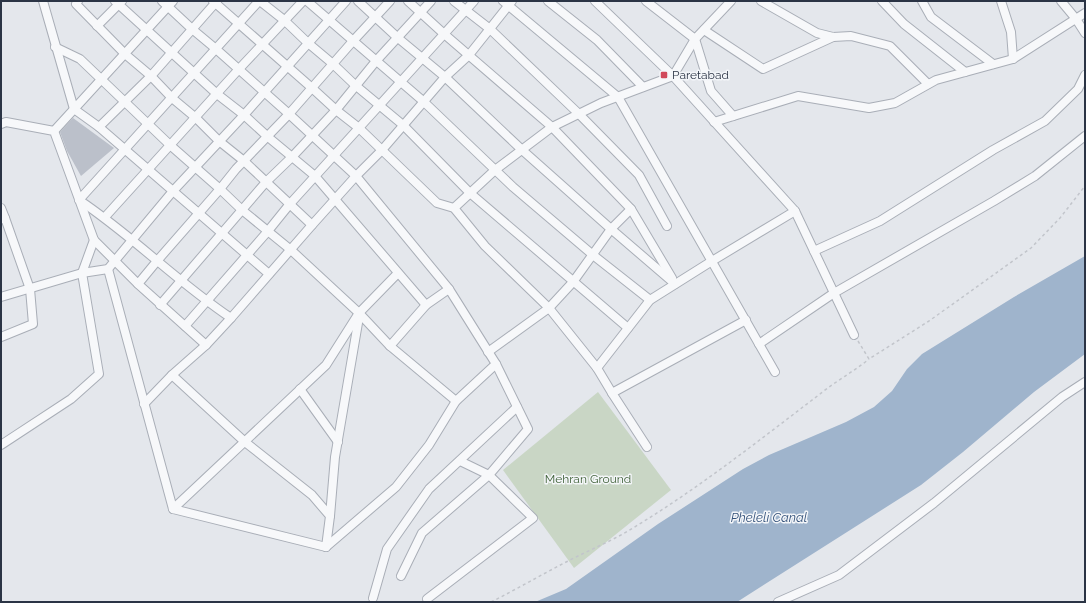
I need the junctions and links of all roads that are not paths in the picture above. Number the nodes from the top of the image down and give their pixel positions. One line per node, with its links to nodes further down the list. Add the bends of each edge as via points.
1 (43, 1): 47 (street)
2 (78, 1): 34 (street, via 76,4)
3 (260, 1): 31 (street); 33 (street)
4 (303, 1): 31 (street)
5 (307, 1): 32 (street)
6 (346, 1): 32 (street)
7 (358, 1): 29 (street)
8 (390, 1): 29 (street)
9 (408, 1): 27 (street)
10 (431, 1): 27 (street)
11 (454, 1): 26 (street)
12 (474, 1): 26 (street)
13 (548, 1): 69 (street, via 597,40)
14 (595, 1): 63 (street)
15 (731, 1): 38 (street)
16 (761, 1): 41 (street, via 817,33)
17 (882, 1): 59 (street, via 904,24)
18 (922, 1): 56 (street, via 932,17)
19 (1002, 1): 53 (street, via 1011,32)
20 (1061, 1): 30 (street)
21 (118, 2): 34 (street); 36 (street)
22 (215, 2): 33 (street); 35 (street)
23 (508, 2): 37 (street); 73 (street)
24 (168, 3): 35 (street); 36 (street)
25 (651, 3): 43 (street)
26 (465, 10): 37 (street); 39 (street)
27 (420, 12): 39 (street); 42 (street)
28 (1085, 13): 30 (street)
29 (375, 18): 42 (street); 44 (street)
30 (1076, 19): 40 (street); 53 (street)
31 (284, 20): 45 (street); 46 (street)
32 (328, 20): 44 (street); 45 (street)
33 (238, 24): 46 (street); 48 (street)
34 (97, 26): 50 (street)
35 (192, 29): 48 (street); 49 (street)
36 (146, 30): 49 (street); 50 (street)
37 (490, 30): 51 (street); 81 (street)
38 (704, 30): 41 (street, via 763,69); 43 (street)
39 (443, 33): 51 (street); 52 (street)
40 (1085, 33)
41 (833, 37): 67 (street, via 851,36 890,46)
42 (398, 38): 52 (street); 54 (street)
43 (695, 39): 63 (street); 83 (street, via 711,91)
44 (352, 41): 54 (street); 55 (street)
45 (308, 43): 55 (street); 57 (street)
46 (262, 45): 57 (street); 58 (street)
47 (55, 47): 65 (street, via 80,59); 78 (street)
48 (216, 49): 58 (street); 60 (street)
49 (172, 52): 60 (street); 62 (street)
50 (125, 54): 62 (street); 65 (street)
51 (469, 55): 64 (street); 90 (street)
52 (422, 58): 64 (street); 66 (street)
53 (1013, 59): 56 (street)
54 (376, 61): 66 (street); 68 (street)
55 (333, 64): 68 (street); 70 (street)
56 (993, 64): 59 (street)
57 (288, 67): 70 (street); 71 (street)
58 (239, 70): 71 (street); 72 (street)
59 (965, 72): 67 (street)
60 (194, 74): 72 (street); 74 (street)
61 (1085, 75): 132 (street, via 1078,89 1045,121 993,150 880,221)
62 (150, 76): 74 (street); 76 (street)
63 (673, 76): 69 (street); 85 (street)
64 (445, 77): 75 (street); 100 (street)
65 (100, 80): 76 (street); 78 (street)
66 (401, 82): 75 (street); 77 (street)
67 (928, 84): 83 (street, via 895,103 869,108 798,96)
68 (355, 85): 77 (street); 79 (street)
69 (643, 87): 73 (street)
70 (312, 88): 79 (street); 80 (street)
71 (264, 92): 80 (street); 82 (street)
72 (217, 94): 82 (street); 84 (street)
73 (618, 97): 81 (street); 135 (street)
74 (172, 98): 84 (street); 87 (street)
75 (423, 101): 88 (street); 106 (street)
76 (124, 102): 87 (street); 89 (street)
77 (380, 106): 88 (street); 91 (street)
78 (74, 109): 89 (street); 92 (street)
79 (336, 110): 91 (street); 93 (street)
80 (289, 114): 93 (street); 95 (street)
81 (579, 114): 90 (street); 125 (street, via 639,175)
82 (244, 115): 95 (street); 96 (street)
83 (733, 116): 85 (street)
84 (196, 118): 96 (street); 97 (street)
85 (714, 122): 120 (street)
86 (1, 124): 92 (street, via 6,122)
87 (148, 124): 97 (street); 98 (street)
88 (403, 124): 99 (street); 112 (street)
89 (99, 127): 98 (street)
90 (552, 127): 100 (street); 118 (street)
91 (359, 128): 99 (street); 101 (street)
92 (54, 131): 114 (street)
93 (312, 135): 101 (street); 102 (street)
94 (1085, 136): 148 (street, via 1035,176)
95 (268, 137): 102 (street); 103 (street)
96 (219, 141): 103 (street); 104 (street)
97 (170, 145): 104 (street); 105 (street)
98 (124, 149): 105 (street); 114 (street)
99 (382, 150): 108 (street); 117 (street, via 437,203)
100 (521, 150): 106 (street); 126 (street)
101 (334, 155): 107 (street); 108 (street)
102 (292, 157): 107 (street); 109 (street)
103 (244, 161): 109 (street); 110 (street)
104 (195, 167): 110 (street); 111 (street)
105 (148, 170): 111 (street); 122 (street)
106 (495, 170): 112 (street); 134 (street)
107 (316, 176): 113 (street); 115 (street)
108 (356, 176): 113 (street); 147 (street)
109 (266, 182): 115 (street); 119 (street)
110 (220, 189): 119 (street); 121 (street)
111 (173, 191): 121 (street); 130 (street)
112 (470, 194): 117 (street); 143 (street)
113 (336, 199): 124 (street); 140 (street)
114 (79, 200): 122 (street); 129 (street)
115 (289, 205): 124 (street); 127 (street)
116 (1, 208): 123 (street)
117 (454, 208): 154 (street, via 484,246)
118 (631, 209): 126 (street); 145 (street)
119 (242, 210): 127 (street); 128 (street)
120 (795, 211): 132 (street); 135 (street)
121 (199, 213): 128 (street); 136 (street)
122 (105, 217): 130 (street)
123 (3, 218): 146 (street)
124 (312, 225): 131 (street)
125 (667, 226)
126 (611, 229): 134 (street); 145 (street)
127 (268, 231): 131 (street); 133 (street)
128 (222, 233): 133 (street); 142 (street)
129 (94, 240): 137 (street); 139 (street)
130 (132, 240): 136 (street); 137 (street)
131 (291, 250): 141 (street); 155 (street)
132 (814, 251): 148 (street)
133 (247, 254): 141 (street); 151 (street)
134 (593, 255): 143 (street); 150 (street)
135 (712, 260): 145 (street); 157 (street)
136 (157, 261): 142 (street); 144 (street)
137 (114, 262): 138 (street); 144 (street)
138 (108, 268): 139 (street); 174 (street)
139 (82, 273): 146 (street); 178 (street, via 99,374 71,399)
140 (398, 273): 153 (street); 155 (street)
141 (269, 274): 156 (street)
142 (180, 281): 151 (street); 152 (street)
143 (573, 282): 154 (street); 159 (street)
144 (138, 284): 152 (street)
145 (675, 284): 150 (street)
146 (30, 289): 149 (street); 161 (street, via 33,324)
147 (449, 289): 153 (street); 165 (street)
148 (834, 293): 160 (street); 162 (street)
149 (1, 297)
150 (650, 300): 159 (street)
151 (206, 302): 156 (street); 158 (street)
152 (160, 305): 158 (street)
153 (426, 305): 164 (street)
154 (549, 308): 165 (street); 167 (street)
155 (359, 313): 164 (street); 171 (street, via 326,365); 177 (street)
156 (231, 318): 163 (street)
157 (746, 320): 162 (street); 172 (street)
158 (185, 326): 163 (street)
159 (628, 328): 167 (street)
160 (854, 335)
161 (1, 337)
162 (759, 344): 168 (street)
163 (206, 345): 169 (street)
164 (390, 346): 173 (street)
165 (488, 352): 166 (street)
166 (496, 364): 173 (street); 175 (street)
167 (597, 368): 172 (street)
168 (776, 372)
169 (172, 375): 174 (street); 176 (street)
170 (1085, 382): 188 (street, via 840,575)
171 (300, 389): 176 (street); 177 (street)
172 (612, 393): 179 (street)
173 (456, 401): 184 (street, via 429,445 396,487)
174 (144, 404): 182 (street)
175 (517, 407): 180 (street); 181 (street, via 528,429)
176 (245, 442): 182 (street); 183 (street, via 312,495)
177 (338, 442): 183 (street)
178 (1, 445)
179 (647, 447)
180 (460, 461): 181 (street); 186 (street, via 429,489 387,549)
181 (489, 475): 185 (street, via 422,534); 187 (street, via 533,518)
182 (173, 510): 184 (street)
183 (330, 516): 184 (street)
184 (326, 547)
185 (401, 576)
186 (373, 598)
187 (427, 599)
188 (778, 602)

